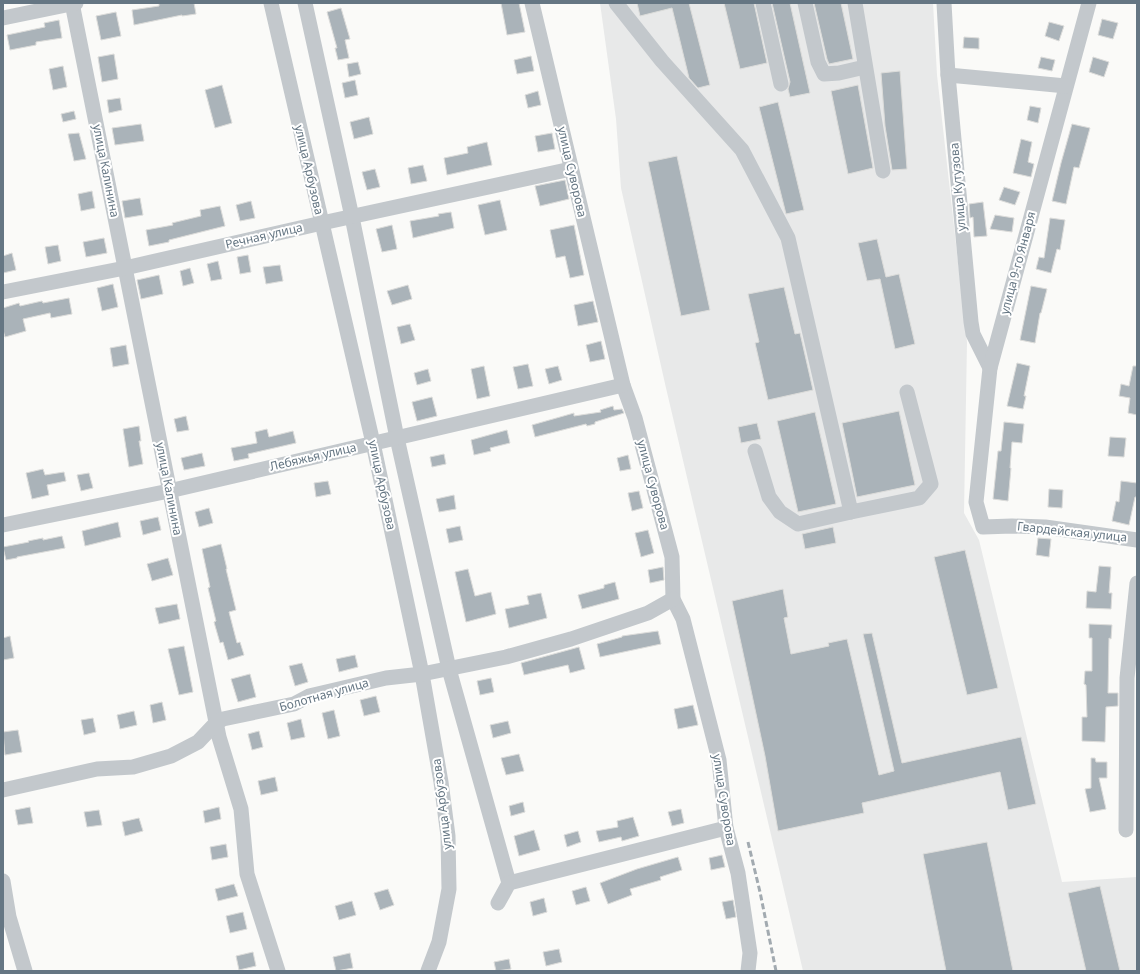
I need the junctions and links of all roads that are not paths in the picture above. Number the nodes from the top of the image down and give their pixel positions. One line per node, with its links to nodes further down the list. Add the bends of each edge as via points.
1 (73, 3): 11 (street); 20 (street, улица Калинина)
2 (271, 3): 19 (street, улица Арбузова)
3 (305, 3): 18 (street)
4 (532, 3): 16 (street, улица Суворова)
5 (616, 3): 29 (street, via 662,61 742,150 788,238)
6 (763, 3): 14 (street)
7 (805, 3): 12 (street, via 818,62 824,74)
8 (855, 3): 12 (street)
9 (944, 3): 13 (street, улица Кутузова)
10 (1088, 3): 15 (street, улица 9-го Января)
11 (3, 18)
12 (865, 67): 17 (street)
13 (948, 75): 15 (street); 22 (street, улица Кутузова, via 971,322 973,334)
14 (781, 84)
15 (1066, 86): 22 (street, улица 9-го Января)
16 (571, 169): 18 (street, Речная улица); 23 (street, улица Суворова)
17 (884, 172)
18 (352, 217): 19 (street, Речная улица); 25 (street)
19 (322, 223): 20 (street, Речная улица); 26 (street, улица Арбузова)
20 (125, 268): 21 (street, Речная улица); 28 (street, улица Калинина)
21 (3, 292)
22 (990, 368): 31 (street, улица 9-го Января, via 976,502)
23 (623, 385): 25 (street, Лебяжья улица); 34 (street, улица Суворова, via 635,418 672,557)
24 (907, 392): 29 (street, via 931,484 919,498)
25 (397, 438): 26 (street, Лебяжья улица); 35 (street)
26 (373, 443): 28 (street, Лебяжья улица); 36 (street, улица Арбузова)
27 (755, 451): 29 (street, via 769,497 780,512 798,524)
28 (170, 491): 30 (street, Лебяжья улица); 37 (street, улица Калинина)
29 (851, 512)
30 (3, 525)
31 (983, 526): 32 (street, Гвардейская улица, via 1045,527)
32 (1137, 540)
33 (1137, 583): 40 (street, via 1127,678)
34 (673, 599): 35 (street, Болотная улица, via 648,613 571,639); 39 (street, улица Суворова, via 682,619 719,760)
35 (449, 669): 36 (street, Болотная улица); 42 (street)
36 (422, 674): 37 (street, Болотная улица, via 386,678 337,689 309,696 294,704 223,719); 46 (street, улица Арбузова, via 448,836 449,889 439,942)
37 (216, 723): 38 (street, Болотная улица, via 198,742 171,756 133,767 96,769); 45 (street, улица Калинина, via 241,809 247,874)
38 (3, 790)
39 (726, 828): 42 (street); 47 (street, улица Суворова, via 738,873 744,910 750,953)
40 (1126, 830)
41 (3, 881): 44 (street, via 9,917)
42 (509, 883): 43 (street)
43 (498, 903)
44 (25, 971)
45 (278, 971)
46 (428, 971)
47 (748, 971)

